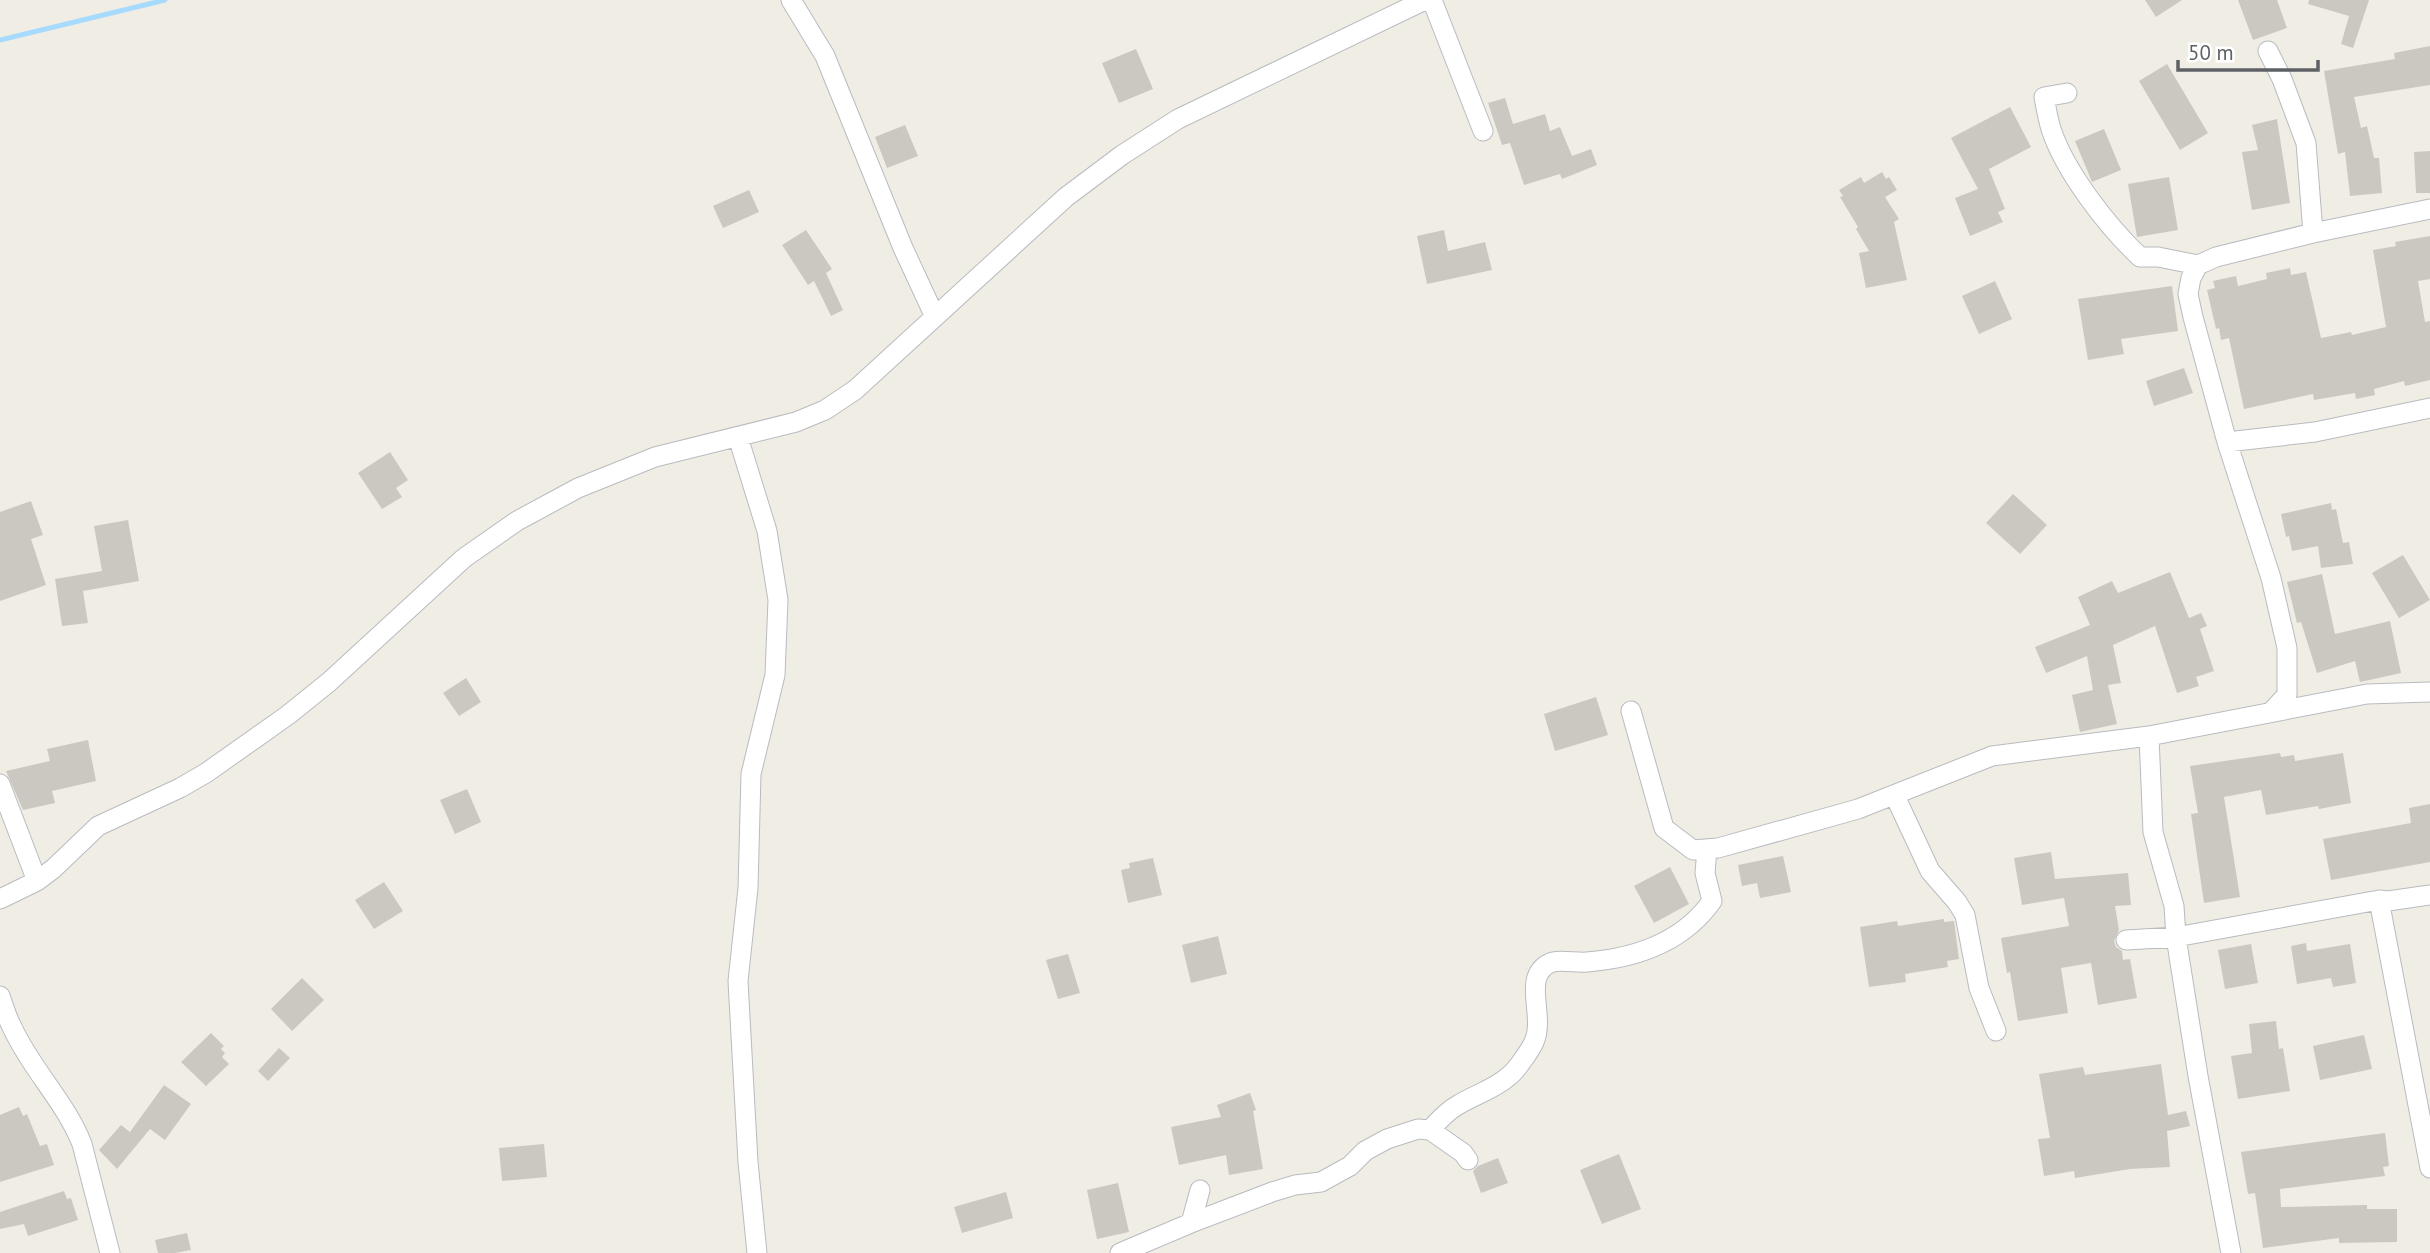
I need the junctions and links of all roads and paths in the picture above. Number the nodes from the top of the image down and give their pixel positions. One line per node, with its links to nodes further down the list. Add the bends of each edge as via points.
1 (791, 0): 10 (street, via 825,56 902,248)
2 (1425, 0): 10 (street, via 1178,119 1122,155 1066,197)
3 (1432, 0): 6 (street)
4 (2268, 51): 8 (street, via 2305,143)
5 (2067, 93): 9 (street, via 2044,97 2051,131 2096,208 2140,257)
6 (1483, 131)
7 (2430, 209): 8 (street)
8 (2313, 233): 9 (street)
9 (2198, 265): 13 (street, via 2188,294)
10 (935, 317): 12 (street, via 855,390 825,410)
11 (2430, 408): 13 (street, via 2315,432)
12 (738, 437): 23 (street, via 654,457 578,488 517,521 464,558 288,715 206,773 98,825); 37 (street, via 766,531 778,600 775,675 751,774 748,888 738,981)
13 (2227, 442): 15 (street, via 2271,578 2287,648)
14 (2430, 692): 16 (street, via 2367,694)
15 (2287, 695): 16 (street); 18 (street)
16 (2315, 703): 18 (street)
17 (1631, 711): 22 (street, via 1664,828 1693,850)
18 (2272, 711): 19 (street)
19 (2148, 736): 21 (street, via 1992,756); 27 (street, via 2153,832 2174,906)
20 (0, 784): 23 (street)
21 (1895, 796): 22 (street); 30 (street, via 1930,871 1965,915 1979,988)
22 (1707, 849): 31 (street, via 1705,873 1712,901 1689,928 1628,957 1546,966 1533,986 1539,1020 1534,1042 1510,1076 1457,1105)
23 (37, 881): 25 (street)
24 (2430, 895): 26 (street)
25 (0, 899)
26 (2379, 900): 27 (street); 33 (street)
27 (2176, 937): 28 (street); 39 (street)
28 (2126, 940)
29 (0, 996): 36 (street, via 12,1027 76,1128)
30 (1996, 1031)
31 (1430, 1130): 32 (street); 35 (street, via 1387,1139 1321,1182 1294,1185)
32 (1468, 1160)
33 (2430, 1168)
34 (1200, 1190): 35 (street)
35 (1191, 1223): 38 (street)
36 (110, 1253)
37 (757, 1253)
38 (1120, 1253)
39 (2231, 1253)

